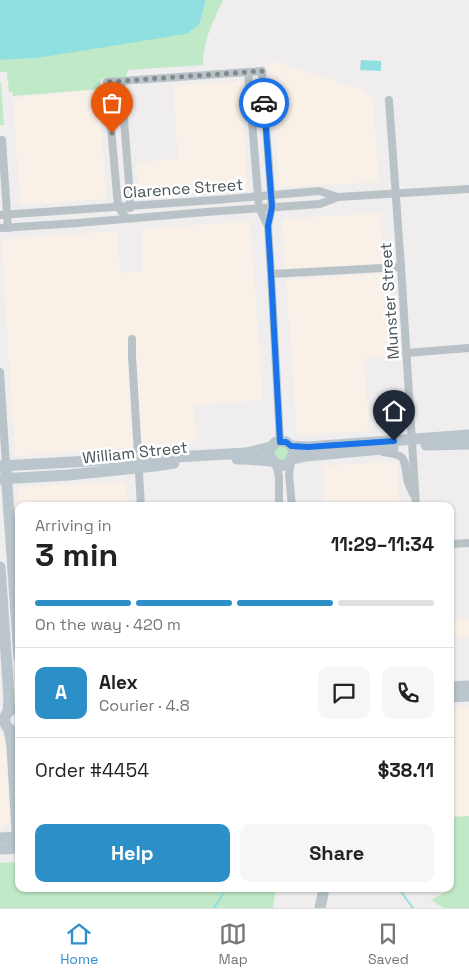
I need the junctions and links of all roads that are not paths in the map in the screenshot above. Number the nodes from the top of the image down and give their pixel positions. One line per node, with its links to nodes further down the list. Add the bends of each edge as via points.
1 (248, 72): 2 (street); 7 (street, via 262,71); 8 (street)
2 (121, 81): 10 (street, via 107,82); 11 (street)
3 (389, 100): 6 (street, Munster Street)
4 (0, 140): 15 (street)
5 (469, 189): 6 (street, Clarence Street)
6 (396, 194): 9 (street, Clarence Street); 20 (street, Munster Street)
7 (272, 195): 8 (street, Clarence Street); 9 (street, Clarence Street, via 319,191); 12 (street)
8 (258, 196): 11 (street, Clarence Street); 13 (street)
9 (338, 197): 12 (street, Clarence Street, via 320,204)
10 (118, 206): 11 (street, Clarence Street); 14 (street, Clarence Street); 16 (street)
11 (130, 206): 16 (street)
12 (272, 207): 13 (street, Clarence Street); 18 (street)
13 (259, 208): 16 (street, Clarence Street); 18 (street)
14 (29, 213): 15 (street, Clarence Street); 17 (street)
15 (3, 215): 19 (street)
16 (127, 218): 17 (street, Clarence Street)
17 (30, 226): 19 (street, Clarence Street)
18 (268, 226): 21 (street)
19 (4, 228)
20 (401, 267): 21 (street); 24 (street, Munster Street)
21 (271, 274): 29 (street)
22 (132, 339): 35 (street)
23 (469, 348): 24 (street)
24 (406, 353): 28 (street, Munster Street)
25 (0, 372): 26 (street)
26 (2, 434): 37 (street)
27 (469, 435): 28 (street, William Street)
28 (412, 443): 30 (street, William Street); 31 (street, William Street); 32 (street, William Street); 43 (street, Munster Street)
29 (276, 444): 31 (street, William Street, via 286,442); 35 (street, William Street, via 246,453 175,457); 36 (street, via 270,454)
30 (469, 444)
31 (291, 446): 33 (street)
32 (374, 451): 33 (street, William Street); 44 (street, Munster Street, via 398,454 404,460)
33 (292, 460): 36 (street, William Street, via 286,465); 42 (street, via 289,475)
34 (41, 463): 35 (street, William Street); 37 (street, William Street); 38 (street, via 36,465 35,471)
35 (139, 463): 36 (street, William Street, via 155,466 245,459); 38 (street, William Street); 40 (street)
36 (274, 463): 41 (street, via 279,477)
37 (3, 466): 39 (street)
38 (42, 476): 39 (street, William Street)
39 (4, 479): 45 (street)
40 (141, 502)
41 (279, 502)
42 (292, 502)
43 (416, 502)
44 (416, 502)
45 (5, 510): 49 (street)
46 (469, 543): 47 (street)
47 (454, 544)
48 (0, 567): 54 (street)
49 (15, 615)
50 (469, 686): 51 (street)
51 (454, 687)
52 (469, 696): 53 (street)
53 (454, 697)
54 (8, 712): 55 (street, via 5,722)
55 (8, 729): 56 (street)
56 (15, 795)
57 (0, 838): 58 (street)
58 (15, 842)
59 (15, 844): 60 (street)
60 (0, 849)
61 (323, 892): 62 (street)
62 (320, 908)

